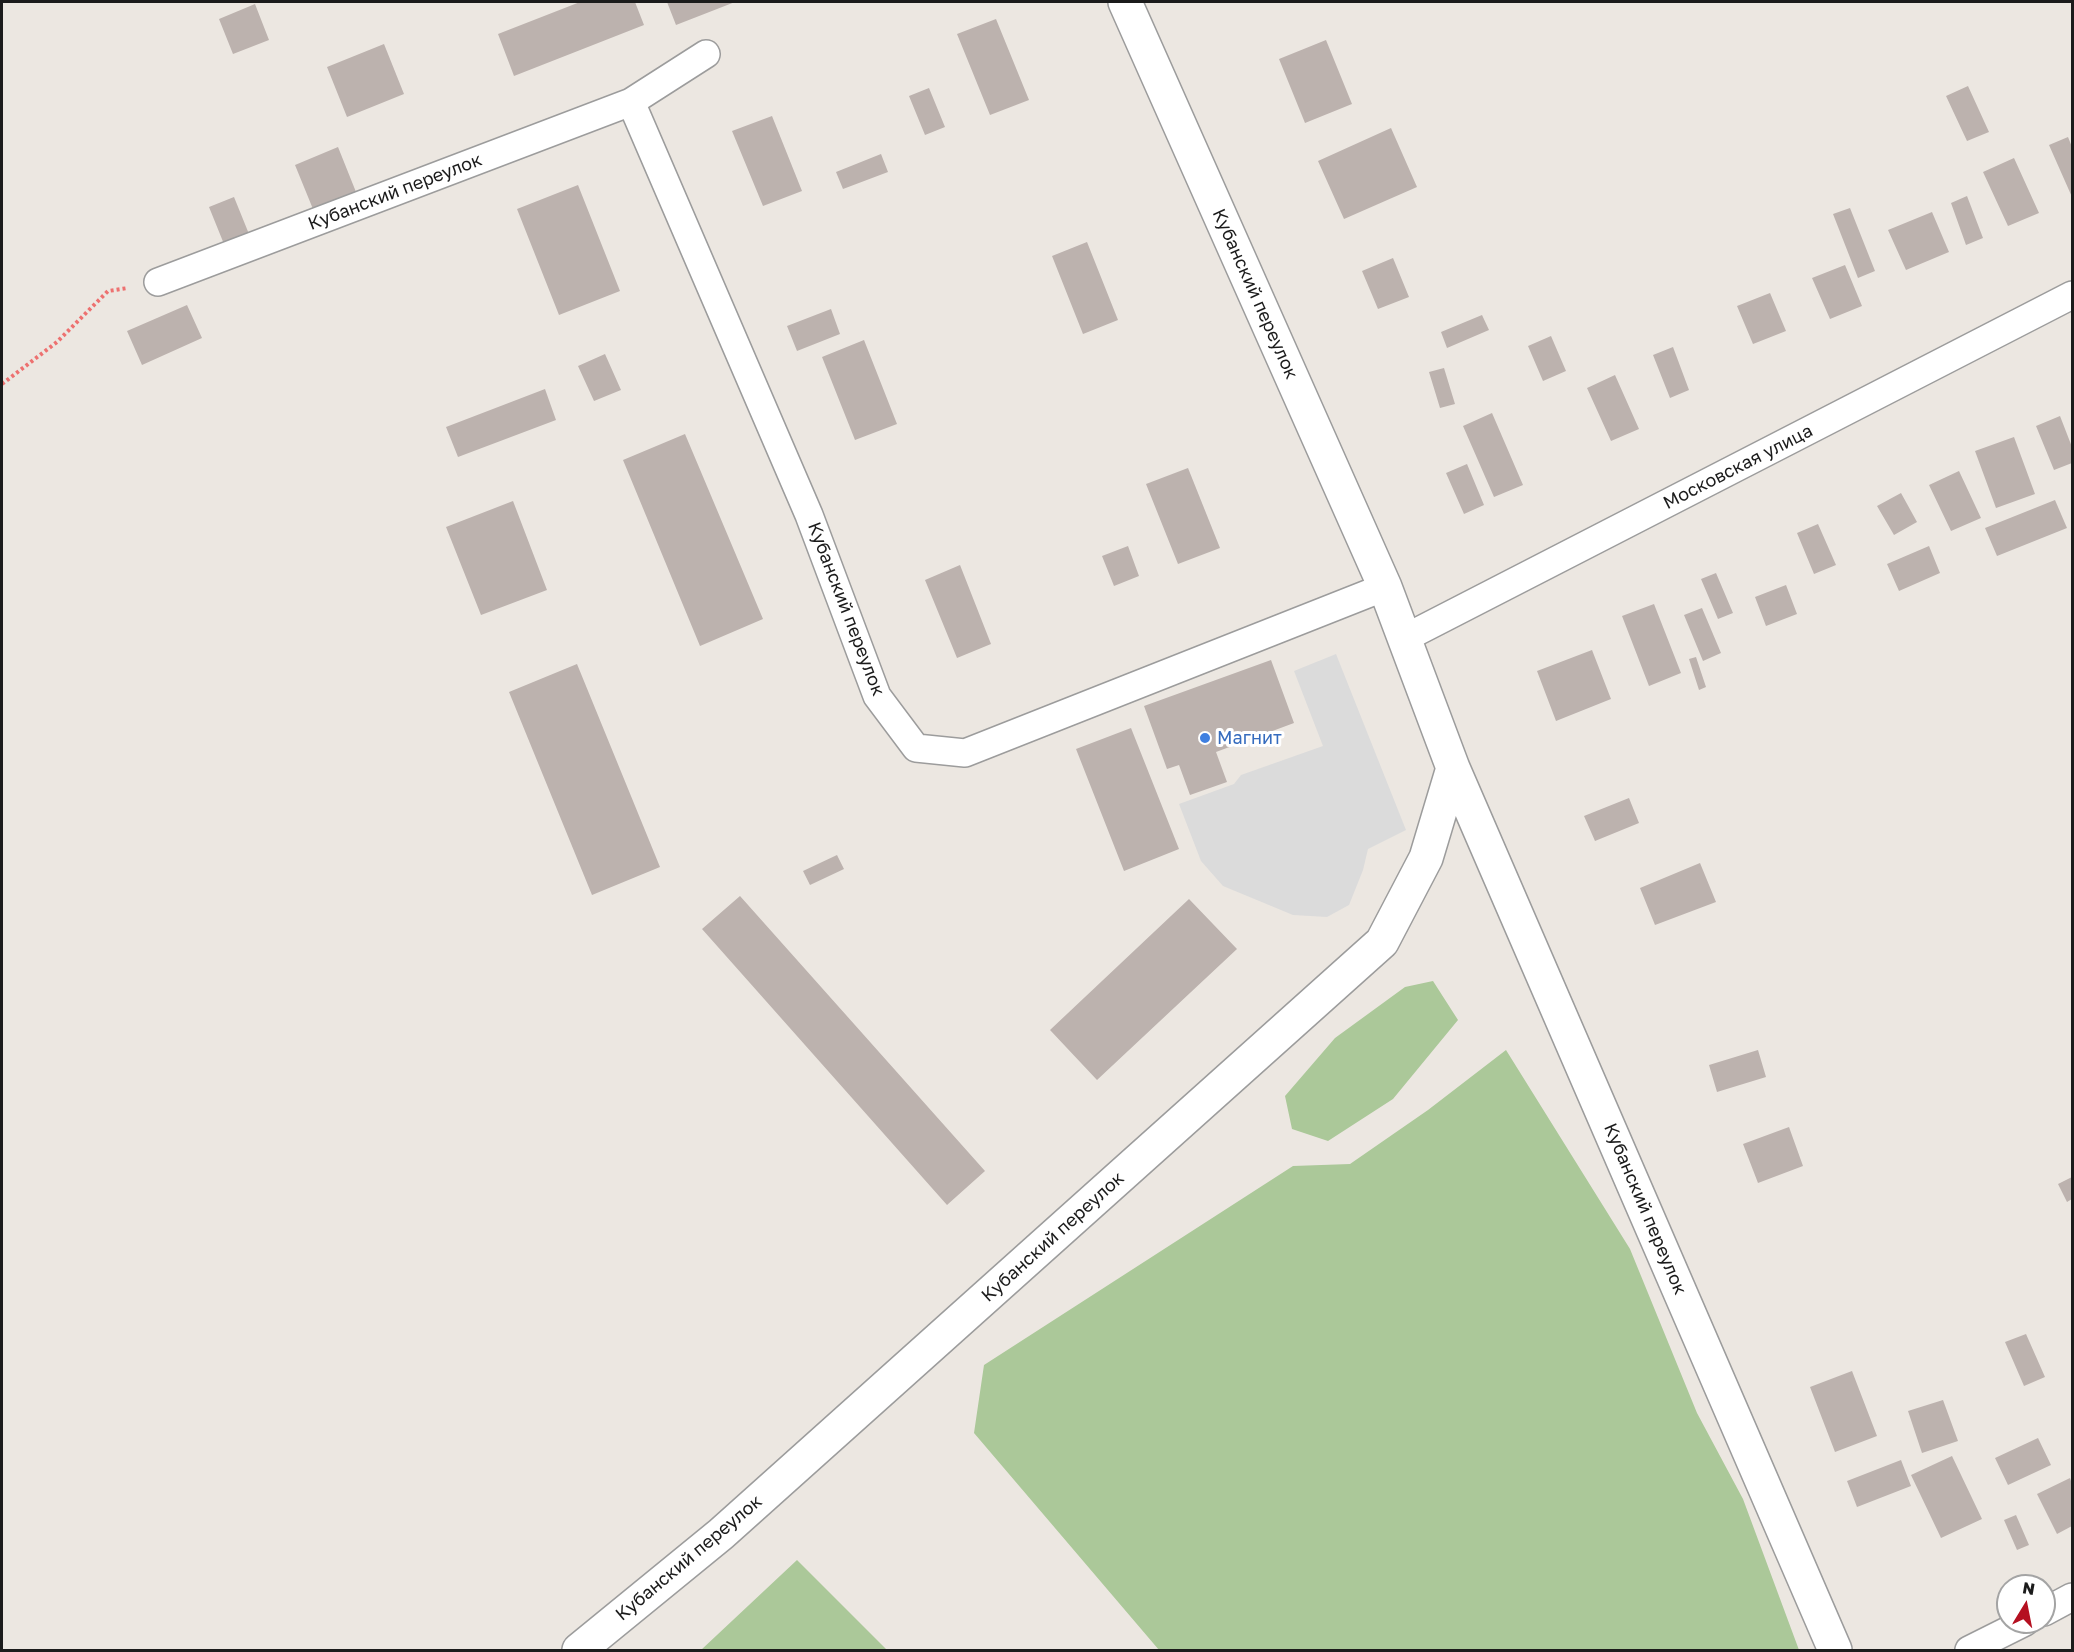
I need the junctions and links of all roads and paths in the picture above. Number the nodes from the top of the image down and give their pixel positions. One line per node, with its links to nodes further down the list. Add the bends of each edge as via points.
1 (1125, 2): 7 (street, Кубанский переулок)
2 (706, 54): 3 (street, Кубанский переулок)
3 (631, 102): 4 (street, Кубанский переулок); 7 (street, Кубанский переулок, via 809,515 877,696 916,748 965,753)
4 (158, 282): 6 (path, via 108,291 57,342)
5 (2073, 295): 8 (street, Московская улица)
6 (2, 384)
7 (1385, 587): 8 (street, Кубанский переулок)
8 (1403, 639): 9 (street, Кубанский переулок)
9 (1453, 768): 13 (street, Кубанский переулок, via 1426,858 1382,942 730,1526); 14 (street, Кубанский переулок)
10 (2073, 1597): 11 (street)
11 (2056, 1606)
12 (2001, 1634): 15 (street)
13 (579, 1650)
14 (1835, 1650)
15 (1969, 1650)

